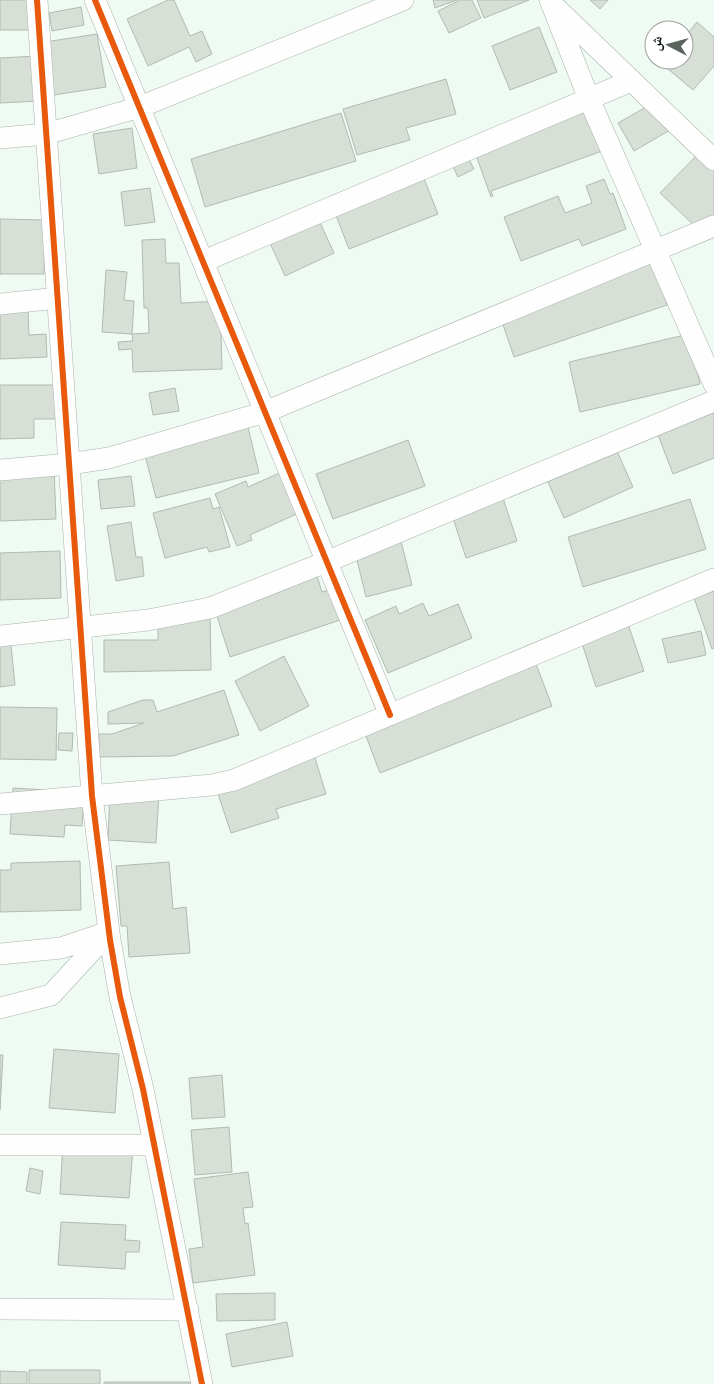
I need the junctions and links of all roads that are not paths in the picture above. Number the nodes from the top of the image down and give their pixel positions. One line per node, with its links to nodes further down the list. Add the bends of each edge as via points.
1 (37, 0): 8 (street)
2 (95, 0): 7 (street)
3 (403, 0): 7 (street)
4 (551, 2): 5 (street); 6 (street)
5 (631, 81): 6 (street); 10 (street)
6 (589, 99): 12 (street); 13 (street)
7 (140, 107): 8 (street); 13 (street)
8 (46, 134): 9 (street); 14 (street)
9 (0, 138)
10 (714, 160)
11 (714, 226): 12 (street)
12 (654, 250): 16 (street); 18 (street)
13 (204, 261): 18 (street)
14 (58, 298): 15 (street); 19 (street)
15 (0, 304)
16 (714, 384)
17 (714, 401): 21 (street)
18 (265, 412): 19 (street, via 110,458); 21 (street)
19 (69, 464): 20 (street); 23 (street)
20 (0, 470)
21 (326, 562): 23 (street, via 210,608); 25 (street)
22 (714, 579): 25 (street)
23 (80, 628): 24 (street); 26 (street)
24 (0, 636)
25 (390, 714): 26 (street, via 234,780 212,785)
26 (92, 796): 27 (street); 28 (street)
27 (0, 804)
28 (109, 932): 29 (street, via 61,948); 30 (street, via 51,995); 32 (street, via 120,997)
29 (0, 954)
30 (0, 1008)
31 (0, 1145): 32 (street)
32 (154, 1145): 34 (street)
33 (0, 1309): 34 (street)
34 (188, 1310): 35 (street)
35 (202, 1384)

